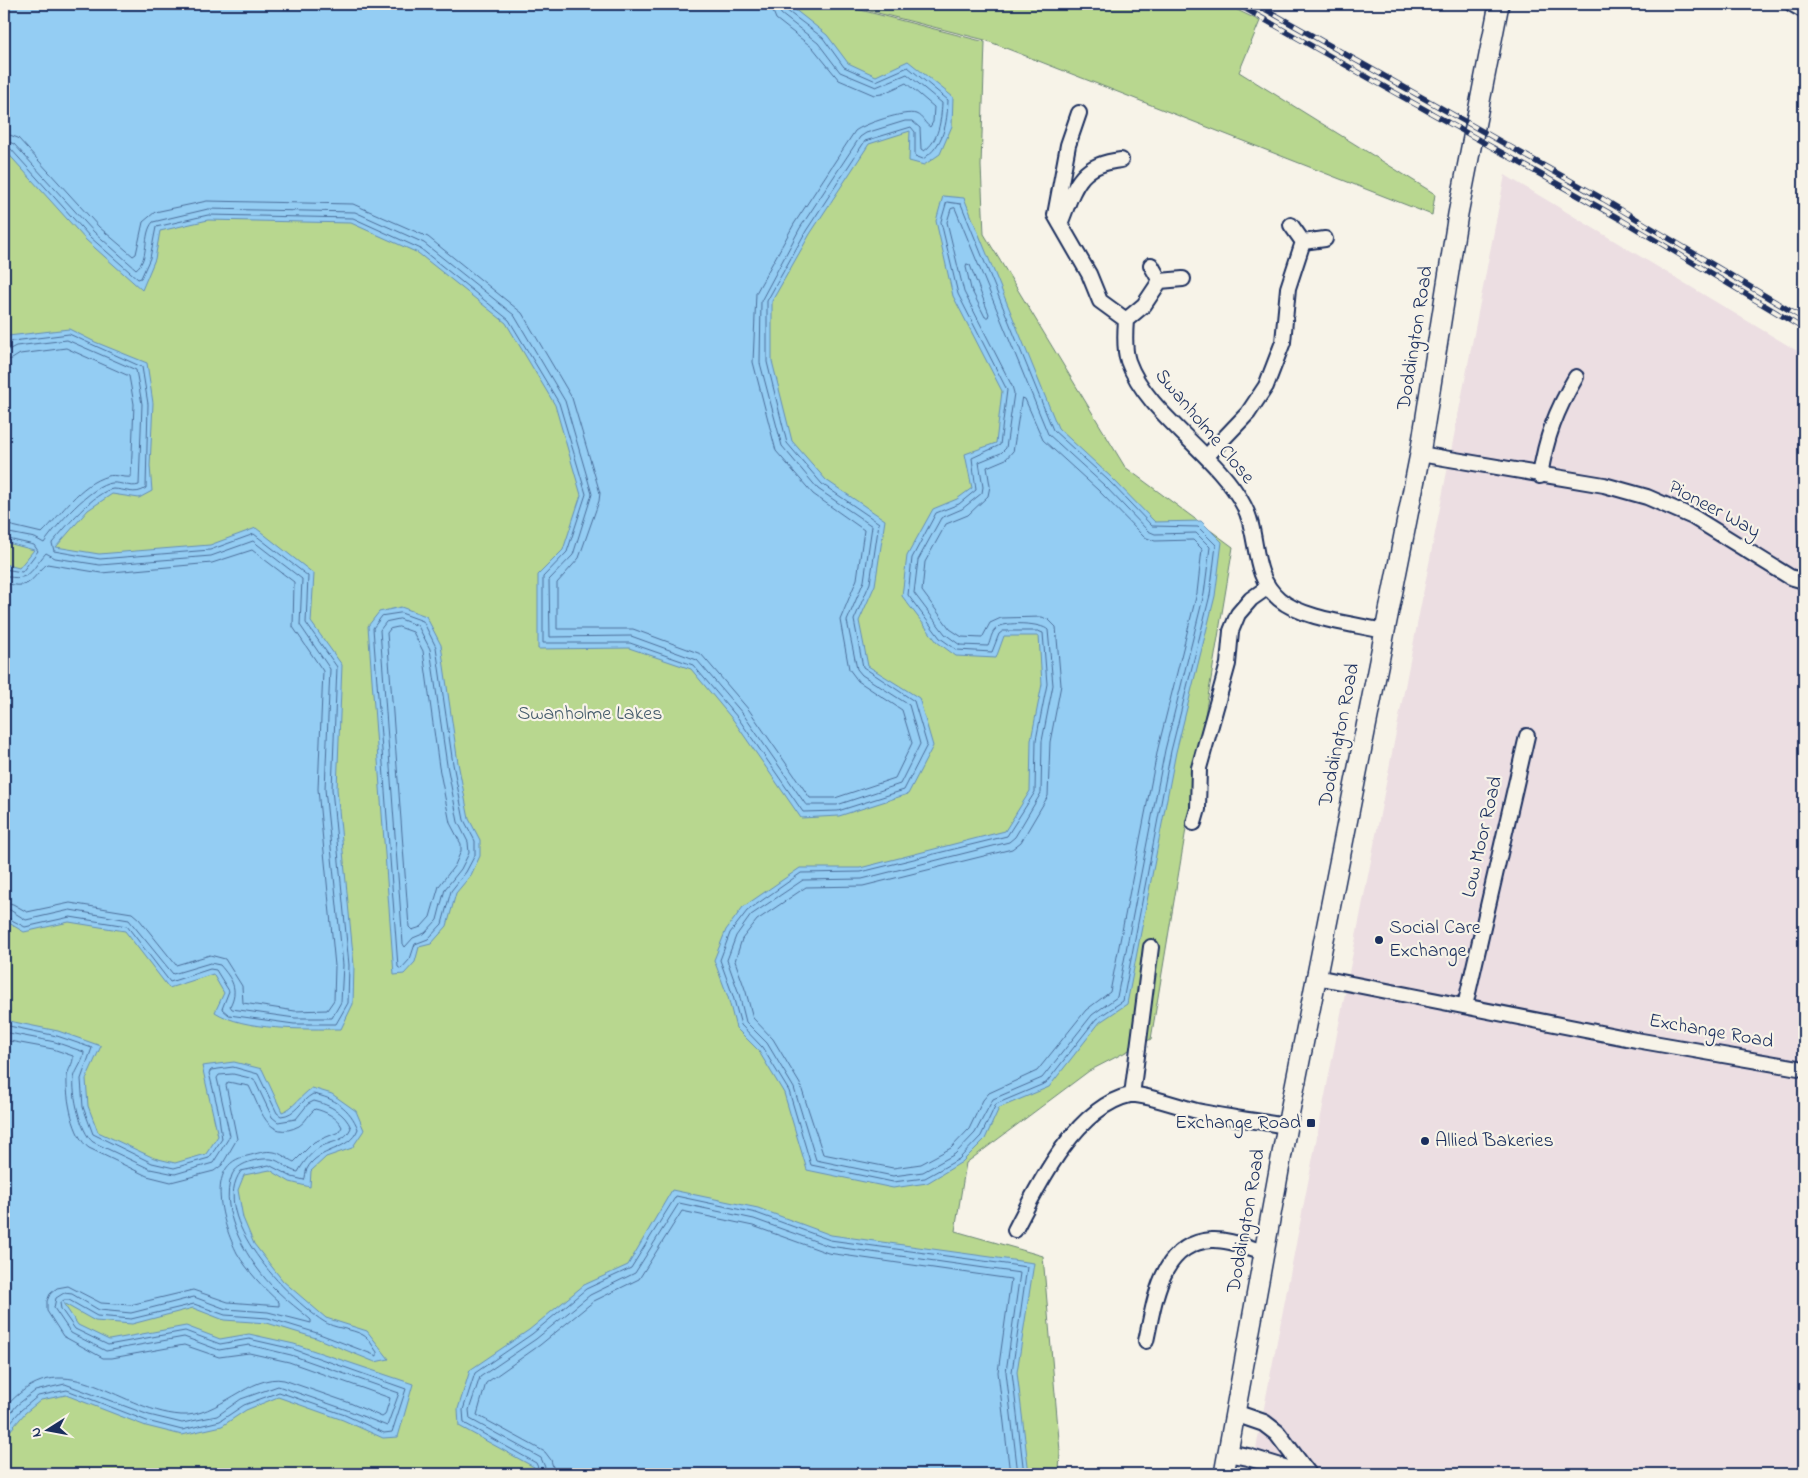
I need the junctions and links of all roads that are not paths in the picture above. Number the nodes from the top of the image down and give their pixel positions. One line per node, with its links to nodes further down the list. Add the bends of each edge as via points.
1 (1499, 4): 15 (main road, Doddington Road, via 1458,214)
2 (1792, 4): 3 (street)
3 (1804, 11)
4 (1079, 113): 6 (street, via 1068,145 1057,197 1055,215)
5 (1121, 160): 6 (street, via 1104,163 1086,172 1076,182)
6 (1060, 224): 13 (street, via 1089,274 1100,301)
7 (1291, 225): 9 (street)
8 (1325, 239): 9 (street)
9 (1304, 242): 16 (street, via 1288,288 1282,342 1266,386 1248,413)
10 (1151, 265): 12 (street)
11 (1183, 279): 12 (street)
12 (1160, 281): 13 (street, via 1144,305)
13 (1126, 320): 16 (street, Swanholme Close, via 1128,360 1140,386)
14 (1576, 377): 17 (street, via 1553,419)
15 (1420, 454): 17 (street, Pioneer Way); 20 (main road, Doddington Road)
16 (1207, 456): 19 (street, Swanholme Close, via 1248,513 1260,572)
17 (1540, 476): 18 (street, Pioneer Way, via 1604,485 1647,497 1693,517 1790,577)
18 (1804, 581)
19 (1268, 587): 20 (street, Swanholme Close, via 1288,606); 22 (street, via 1244,606 1231,631 1228,664 1199,768 1198,809)
20 (1384, 631): 24 (main road, Doddington Road)
21 (1527, 736): 25 (street, Low Moor Road)
22 (1194, 823)
23 (1151, 946): 27 (street)
24 (1316, 977): 25 (street, Exchange Road); 28 (main road, Doddington Road)
25 (1465, 1006): 26 (street, Exchange Road)
26 (1804, 1069)
27 (1132, 1095): 28 (street, via 1196,1111); 29 (street, via 1108,1104 1071,1136 1041,1179)
28 (1287, 1126): 30 (main road, Doddington Road)
29 (1015, 1230)
30 (1265, 1252): 31 (street, via 1213,1240 1190,1244 1171,1260 1158,1285); 32 (main road, Doddington Road)
31 (1146, 1341)
32 (1235, 1413): 33 (main road, Doddington Road); 36 (street, via 1264,1423 1277,1433)
33 (1228, 1453): 34 (main road, Doddington Road); 35 (street)
34 (1224, 1474)
35 (1304, 1474)
36 (1308, 1474)

